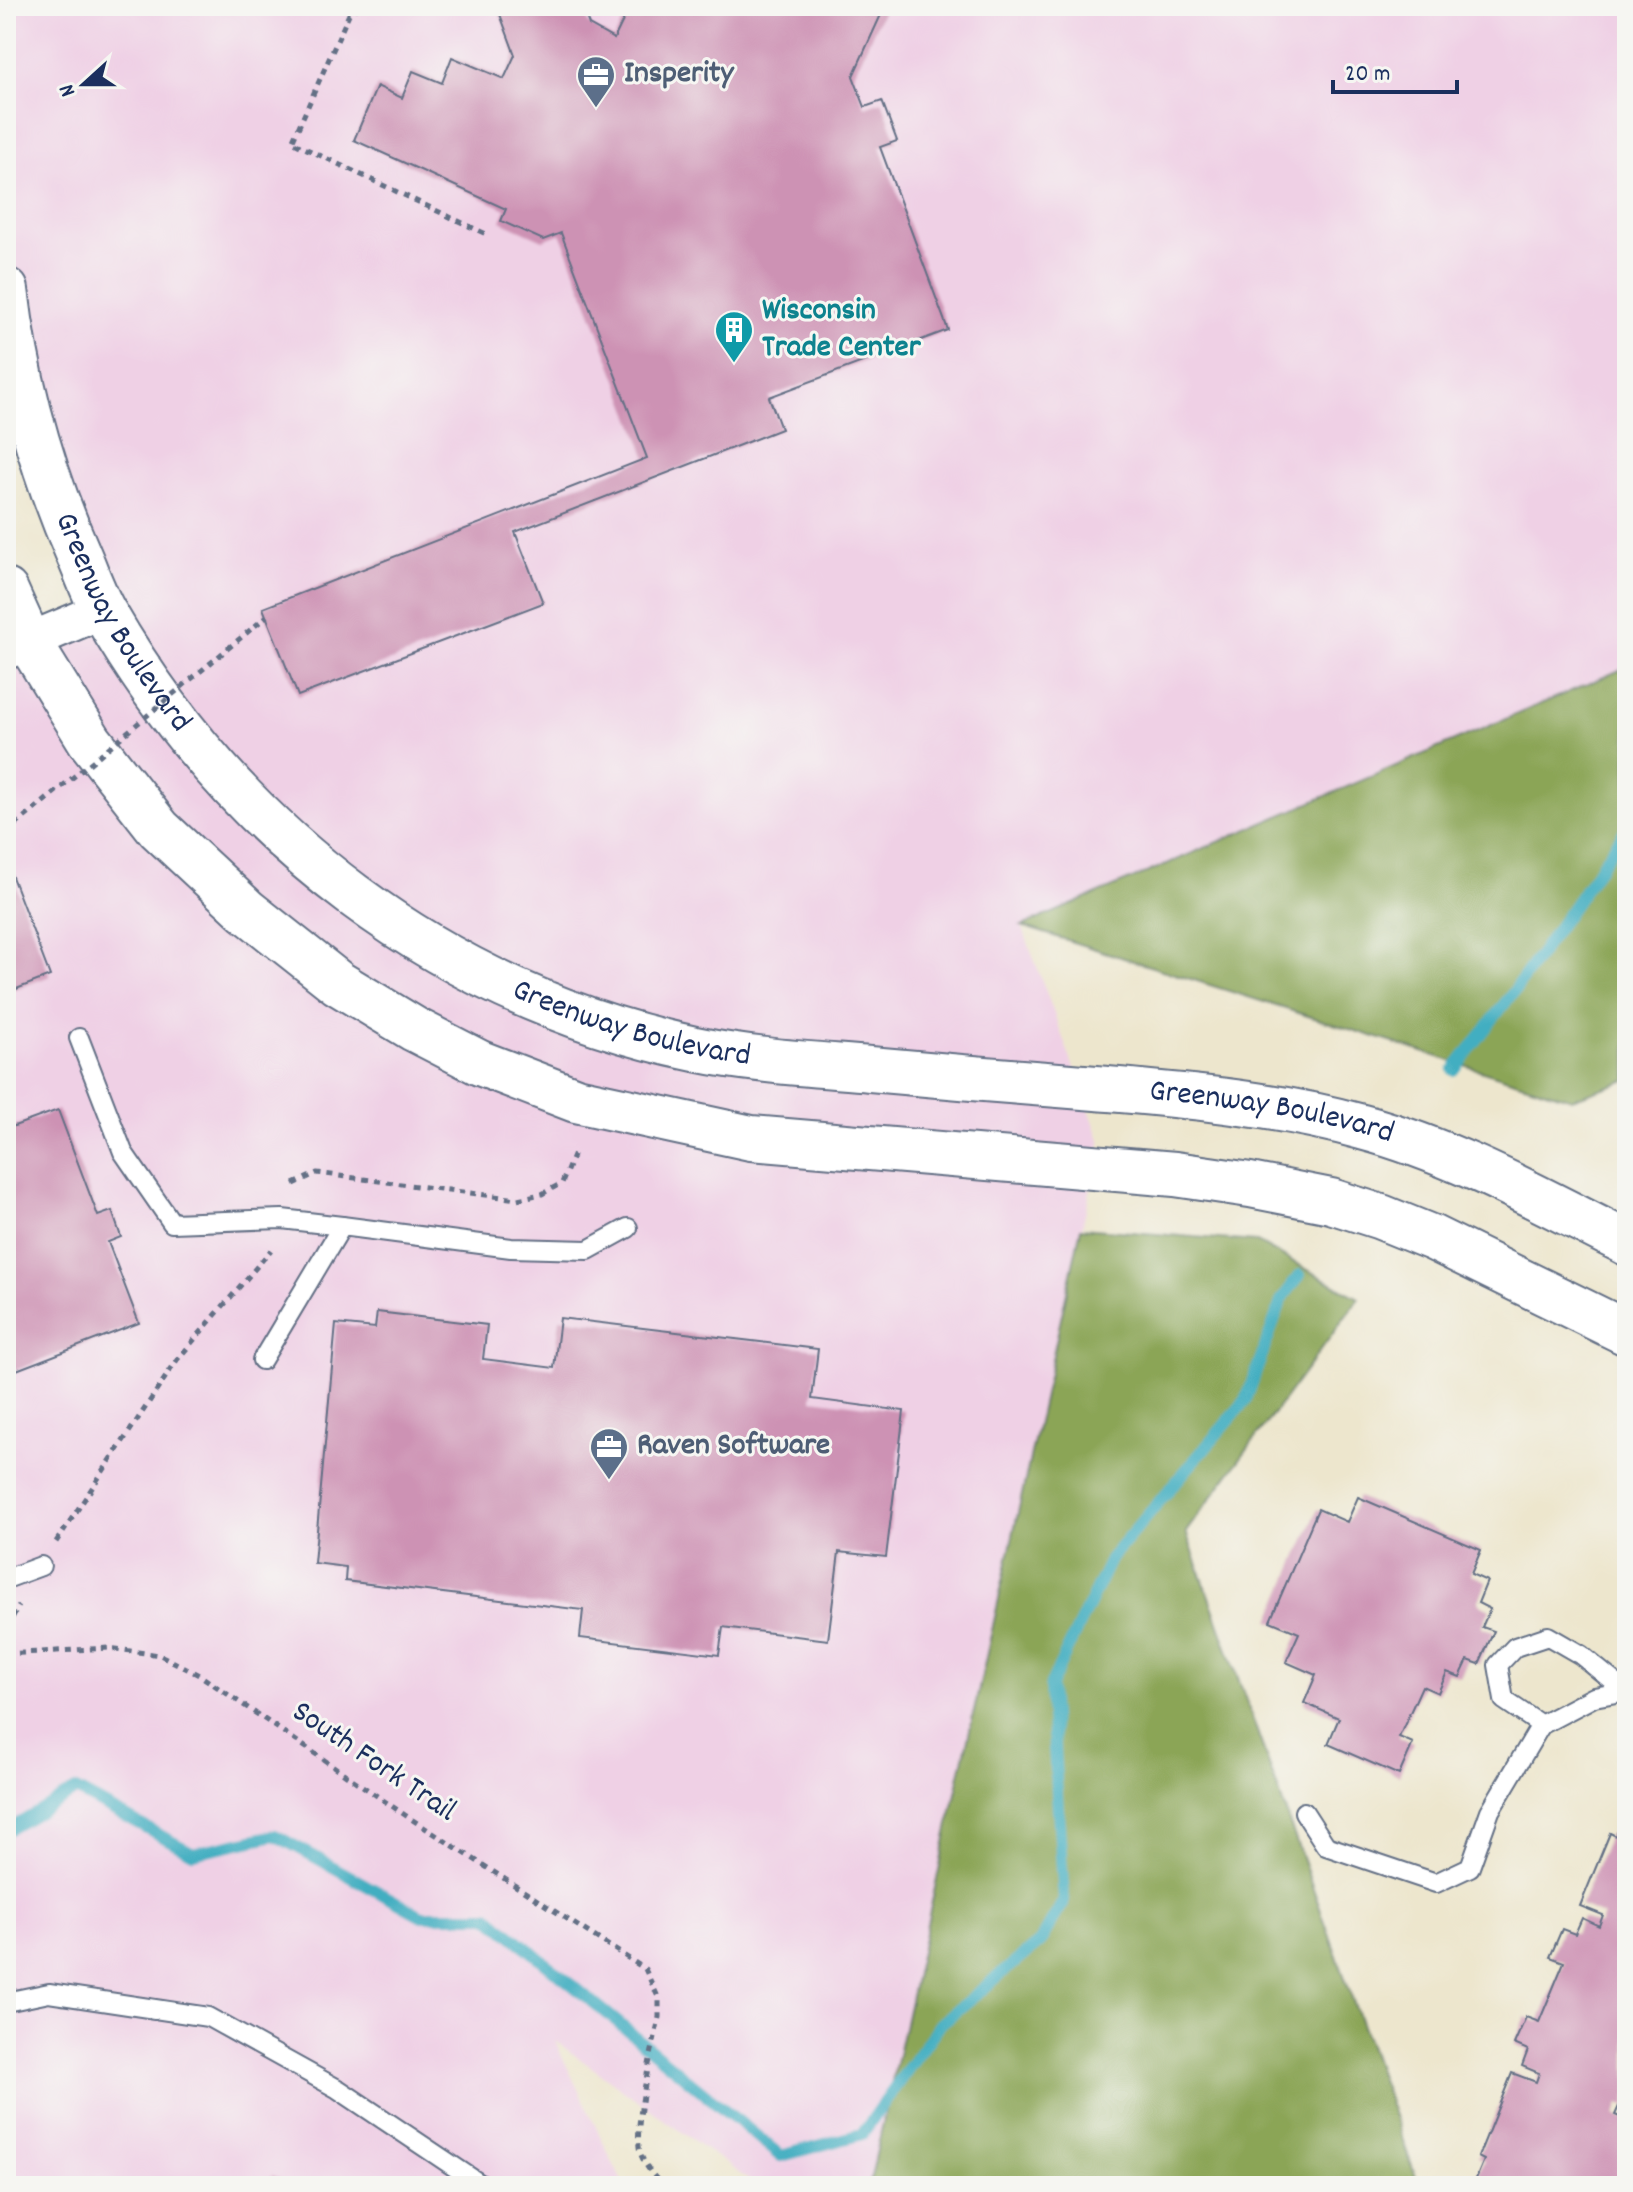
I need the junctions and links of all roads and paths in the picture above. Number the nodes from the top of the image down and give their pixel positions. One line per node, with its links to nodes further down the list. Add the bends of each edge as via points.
1 (359, 6): 2 (path, via 349,14 292,142)
2 (488, 235)
3 (6, 290): 5 (street, Greenway Boulevard, via 36,440)
4 (6, 591): 7 (street)
5 (103, 610): 7 (street); 14 (street, Greenway Boulevard, via 160,698 278,834 361,903 438,951 572,1014 693,1049 768,1061 1200,1097 1360,1126 1435,1149)
6 (267, 616): 8 (path, bridge)
7 (17, 646): 16 (street, via 159,829 247,911 338,983 480,1063 576,1100 751,1138 1175,1174 1331,1201 1433,1238)
8 (6, 833)
9 (79, 1038): 12 (lane, via 123,1152 172,1223 282,1219)
10 (575, 1151): 11 (path, via 562,1183 517,1199 317,1173)
11 (294, 1184)
12 (342, 1226): 13 (lane, via 511,1248 588,1250); 17 (lane)
13 (628, 1228)
14 (1627, 1243)
15 (271, 1250): 18 (path, via 177,1360)
16 (1627, 1333)
17 (262, 1360)
18 (41, 1566): 19 (lane); 20 (path)
19 (6, 1579)
20 (6, 1628)
21 (6, 1654): 27 (path, South Fork Trail, via 109,1648 160,1655 201,1676 645,1969 659,1999 659,2017 639,2124 640,2153)
22 (1626, 1691): 23 (lane, via 1594,1697); 23 (lane, via 1548,1636 1515,1647 1498,1665 1504,1700)
23 (1541, 1725): 24 (lane, via 1490,1811 1470,1867 1436,1883 1326,1846)
24 (1304, 1812)
25 (6, 2002): 26 (lane, via 49,1993 208,2017 338,2089)
26 (483, 2186)
27 (663, 2186)
28 (1158, 2186): 29 (path, via 1176,2180 1238,2179)
29 (1249, 2186)

